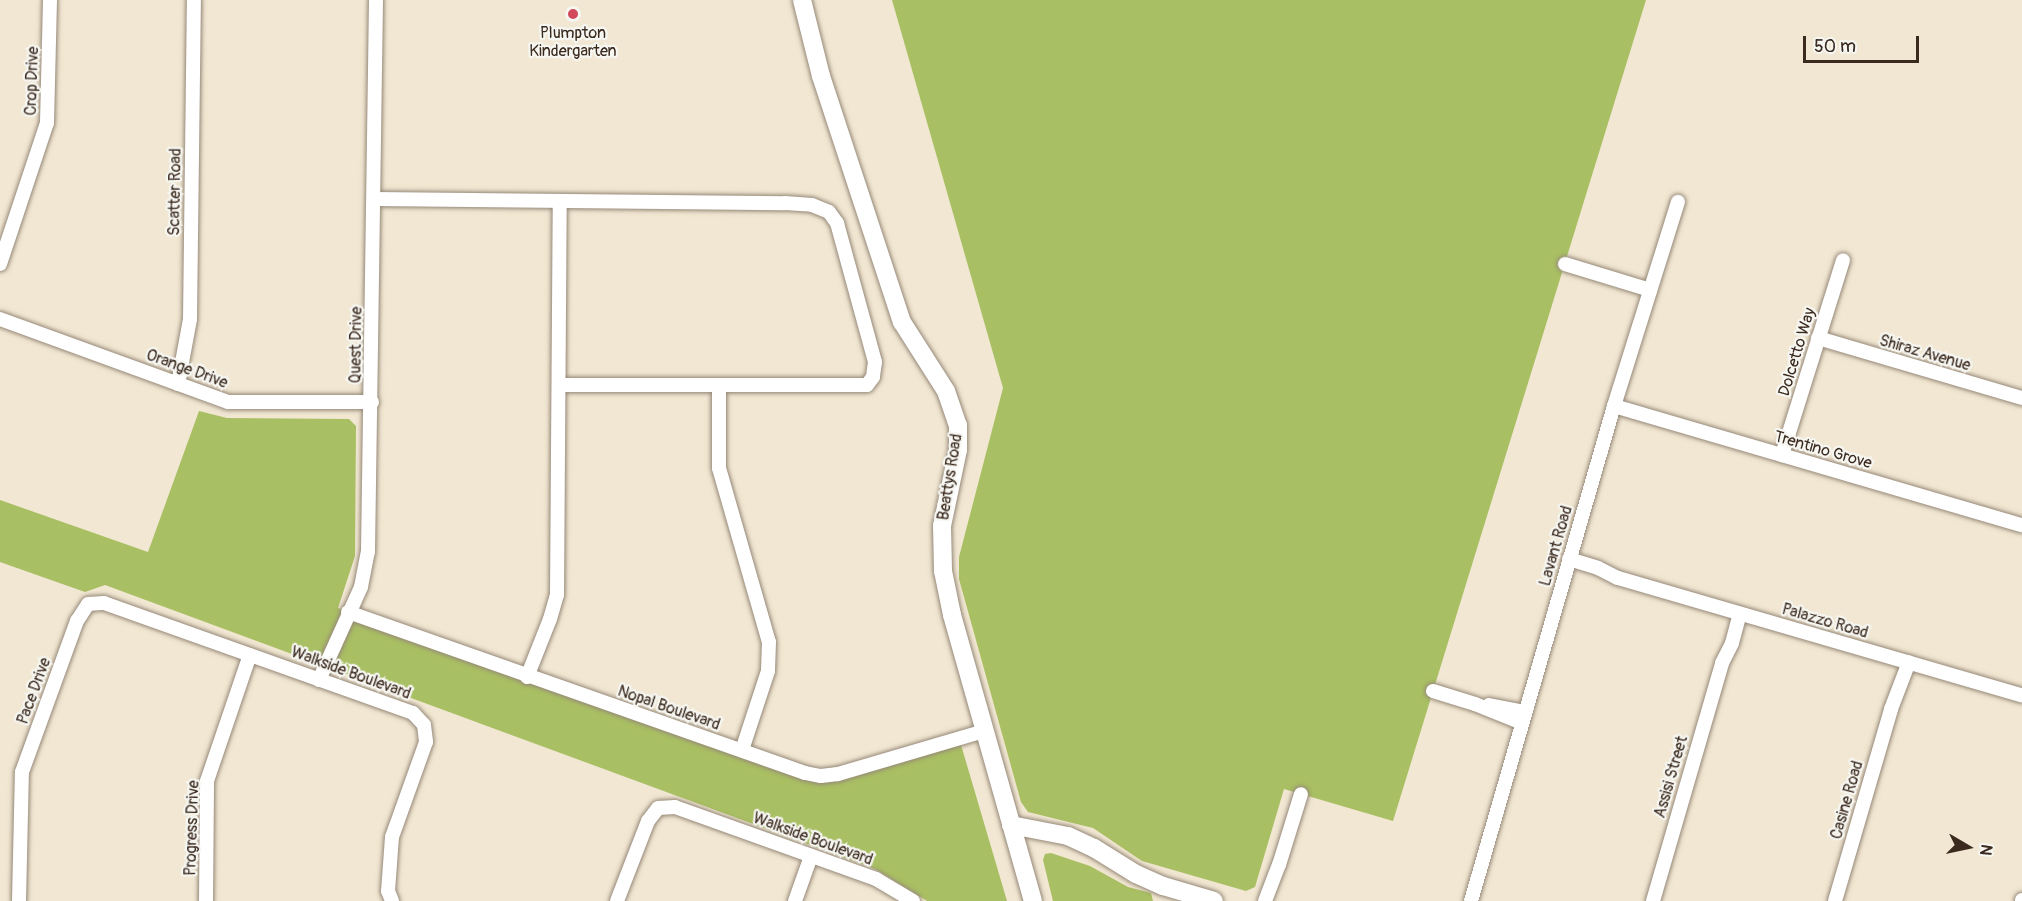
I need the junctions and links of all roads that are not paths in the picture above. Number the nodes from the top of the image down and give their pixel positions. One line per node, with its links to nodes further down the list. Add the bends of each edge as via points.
1 (50, 0): 9 (street, Crop Drive, via 47,123)
2 (194, 0): 14 (street, Scatter Road, via 190,319)
3 (376, 0): 5 (street, Quest Drive)
4 (802, 0): 33 (street, Beattys Road, via 821,76 902,322 946,391 958,425 958,450 942,526 943,571)
5 (374, 199): 6 (street); 18 (street, Quest Drive)
6 (560, 201): 15 (street); 16 (street, via 812,204 829,212 837,223 875,362 873,377 867,385 847,387)
7 (1678, 202): 11 (street, Lavant Road)
8 (1843, 260): 13 (street, Dolcetto Way)
9 (0, 264)
10 (1565, 264): 11 (street)
11 (1650, 290): 19 (street, Lavant Road)
12 (0, 319): 14 (street, Orange Drive)
13 (1818, 338): 17 (street, Shiraz Avenue); 20 (street, Dolcetto Way)
14 (178, 384): 18 (street, Orange Drive, via 239,404)
15 (560, 385): 16 (street); 28 (street, via 557,595)
16 (719, 386): 34 (street, via 719,468 769,642 768,671)
17 (2022, 398)
18 (372, 402): 24 (street, Quest Drive, via 368,552 361,587)
19 (1614, 406): 20 (street, Trentino Grove); 22 (street, Lavant Road)
20 (1782, 455): 21 (street, Trentino Grove)
21 (2022, 525)
22 (1568, 564): 25 (street, Palazzo Road); 32 (street, Lavant Road)
23 (88, 604): 26 (street, Walkside Boulevard, via 104,603); 41 (street, Pace Drive, via 77,621 22,772)
24 (348, 612): 28 (street, Nopal Boulevard); 29 (street, Quest Drive)
25 (1736, 612): 27 (street, Palazzo Road); 52 (street, Assisi Street, via 1724,641 1722,663)
26 (250, 655): 29 (street, Walkside Boulevard); 42 (street, Progress Drive, via 207,781)
27 (1904, 661): 31 (street, Palazzo Road); 53 (street, Casine Road)
28 (527, 677): 34 (street, Nopal Boulevard)
29 (319, 680): 43 (street, Walkside Boulevard, via 413,713 424,725 426,742 392,837 388,891)
30 (1433, 691): 32 (street)
31 (2022, 695)
32 (1523, 718): 51 (street, Lavant Road)
33 (984, 731): 34 (street, Nopal Boulevard, via 820,776); 36 (street, Beattys Road)
34 (742, 750)
35 (1301, 794): 39 (street)
36 (1011, 825): 37 (street, Beattys Road); 40 (street, via 1068,836)
37 (1017, 844): 40 (street, via 1058,842 1088,854 1132,881); 47 (street, Beattys Road)
38 (810, 856): 44 (street, Walkside Boulevard, via 675,807 658,808 648,821); 45 (street); 46 (street, Walkside Boulevard, via 876,879)
39 (1279, 865): 49 (street); 50 (street)
40 (1163, 886): 48 (street)
41 (19, 901)
42 (206, 901)
43 (392, 901)
44 (617, 901)
45 (795, 901)
46 (912, 901)
47 (1033, 901)
48 (1214, 901)
49 (1264, 901)
50 (1273, 901)
51 (1471, 901)
52 (1653, 901)
53 (1835, 901)

